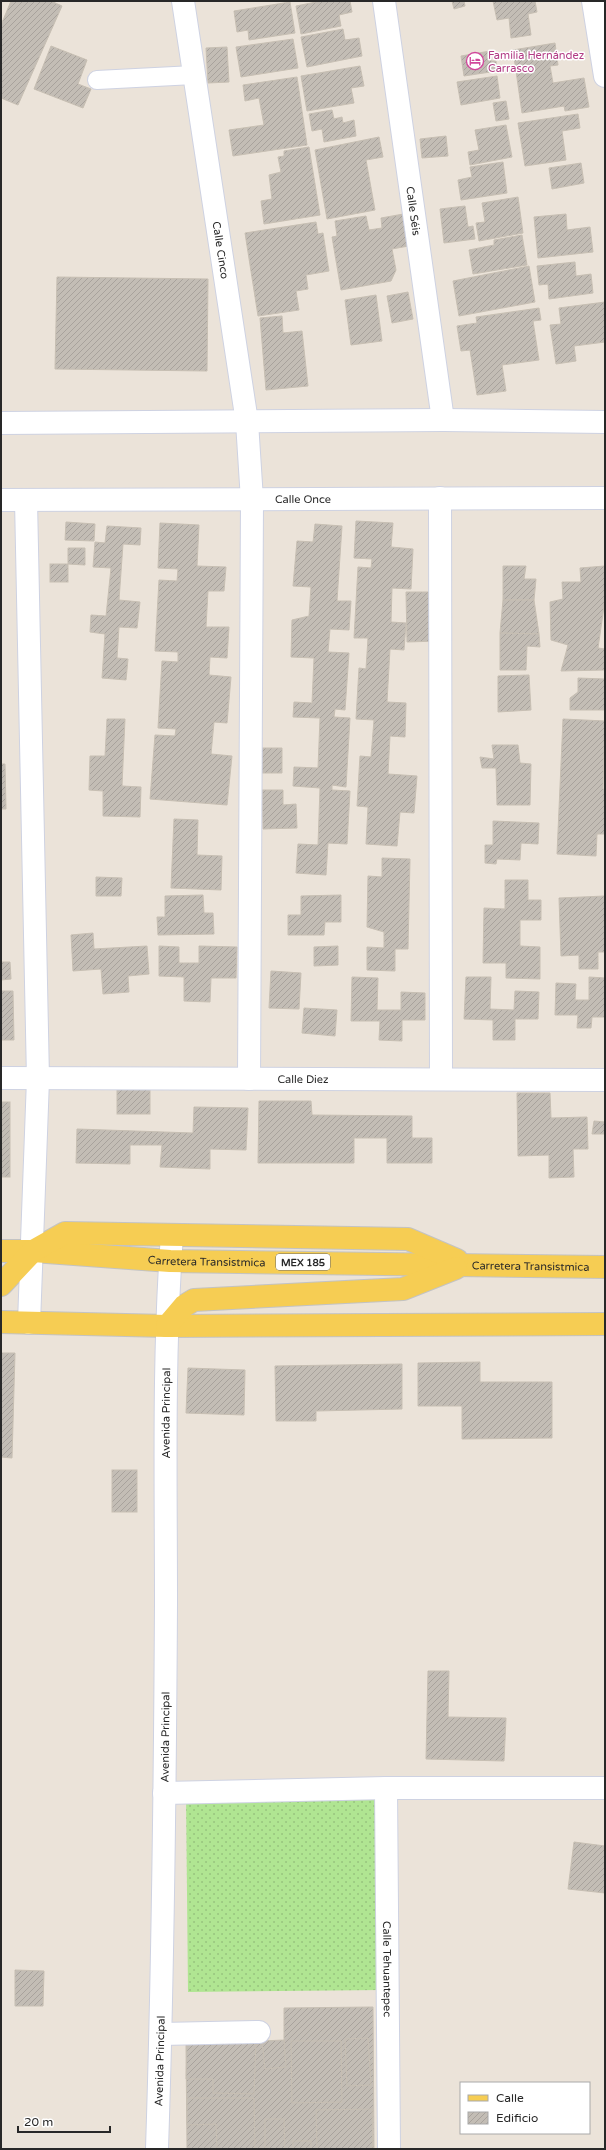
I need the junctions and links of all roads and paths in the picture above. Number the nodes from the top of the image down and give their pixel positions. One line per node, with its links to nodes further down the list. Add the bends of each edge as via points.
1 (183, 1): 4 (street, Calle Cinco)
2 (384, 1): 7 (street, Calle Séis)
3 (593, 1): 5 (street)
4 (194, 75): 6 (lane); 8 (street, Calle Cinco)
5 (605, 76)
6 (97, 80)
7 (443, 420): 8 (street); 9 (street)
8 (246, 422): 10 (street); 15 (street, Calle Cinco)
9 (605, 422)
10 (1, 423)
11 (440, 498): 12 (street, Calle Once); 15 (street, Calle Once); 19 (street)
12 (605, 498)
13 (1, 500): 14 (street, Calle Once)
14 (26, 500): 15 (street, Calle Once); 17 (street)
15 (252, 500): 18 (street, Calle Cinco)
16 (1, 1078): 17 (street, Calle Diez)
17 (38, 1079): 18 (street, Calle Diez); 23 (street)
18 (249, 1079): 19 (street, Calle Diez)
19 (441, 1079): 20 (street, Calle Diez)
20 (605, 1080)
21 (172, 1235): 23 (main road, via 65,1233); 24 (street, Avenida Principal); 25 (main road, via 408,1239)
22 (1, 1251): 23 (main road, Carretera Transistmica / MEX 185)
23 (33, 1251): 24 (main road, Carretera Transistmica / MEX 185); 27 (main road); 29 (street)
24 (170, 1260): 25 (main road, Carretera Transistmica / MEX 185); 31 (street, Avenida Principal)
25 (467, 1264): 26 (main road, Carretera Transistmica / MEX 185); 31 (main road, via 403,1289 194,1300 184,1306)
26 (605, 1267)
27 (1, 1286)
28 (1, 1322): 29 (main road)
29 (30, 1323): 31 (main road)
30 (605, 1324): 31 (main road)
31 (167, 1326): 34 (street, Avenida Principal)
32 (386, 1788): 33 (street); 34 (street); 38 (street, Calle Tehuantepec)
33 (605, 1788)
34 (164, 1793): 36 (street, Avenida Principal)
35 (259, 2032): 36 (street)
36 (160, 2034): 37 (street, Avenida Principal)
37 (157, 2149)
38 (389, 2149)

